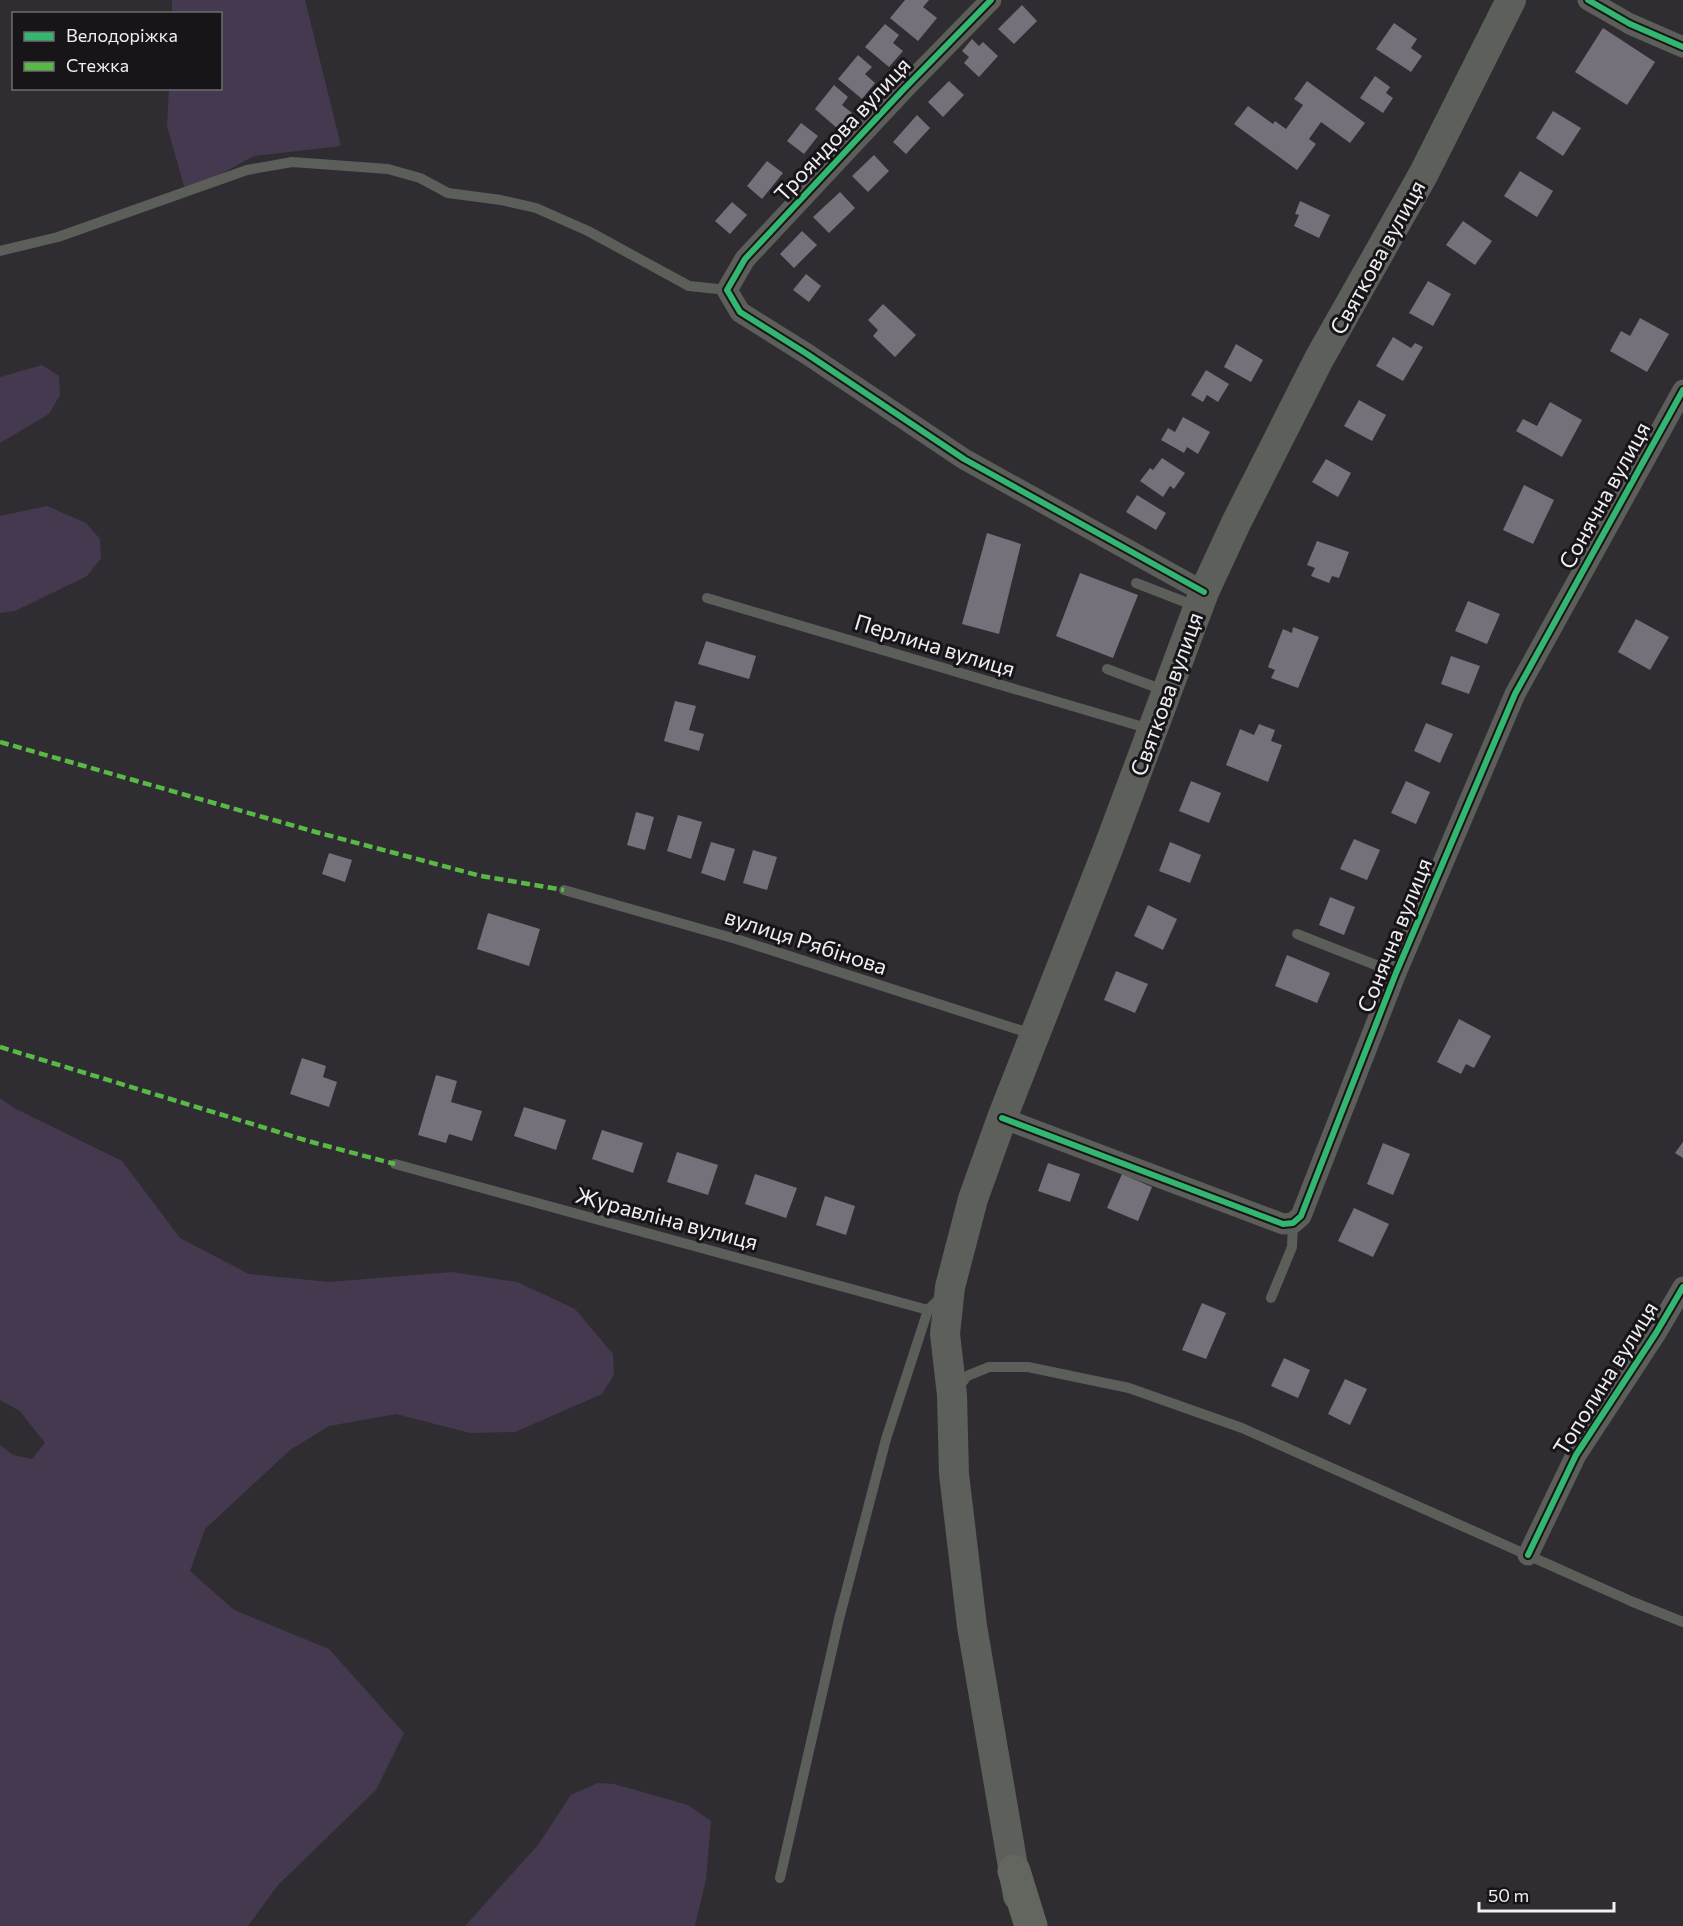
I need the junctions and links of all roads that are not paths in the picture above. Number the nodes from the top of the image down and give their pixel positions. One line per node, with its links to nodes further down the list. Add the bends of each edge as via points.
1 (991, 0): 6 (street, Трояндова вулиця, via 745,259)
2 (1511, 0): 10 (main road, Святкова вулиця, via 1423,175 1319,359)
3 (1588, 0): 4 (street)
4 (1683, 47)
5 (0, 251): 6 (lane, via 58,237 247,170 292,162 388,169 420,178 448,193 536,208 588,231 689,286)
6 (727, 290): 10 (street, via 740,312 964,459)
7 (1683, 390): 16 (street, Сонячна вулиця, via 1515,694)
8 (1136, 584): 10 (lane)
9 (707, 598): 13 (lane, Перлина вулиця)
10 (1201, 599): 12 (main road, Святкова вулиця)
11 (1107, 669): 12 (lane)
12 (1167, 691): 13 (main road, Святкова вулиця)
13 (1152, 730): 17 (main road, Святкова вулиця)
14 (564, 890): 17 (lane, вулиця Рябінова, via 736,939)
15 (1297, 934): 16 (lane)
16 (1396, 973): 20 (street, Сонячна вулиця, via 1301,1216)
17 (1035, 1035): 18 (main road, Святкова вулиця)
18 (1002, 1118): 20 (street, via 1283,1224); 21 (main road, Святкова вулиця, via 973,1199)
19 (395, 1164): 24 (lane, Журавліна вулиця)
20 (1293, 1223): 23 (lane, via 1292,1247)
21 (950, 1287): 24 (lane); 25 (main road, Святкова вулиця, via 945,1334)
22 (1683, 1287): 26 (street, Тополина вулиця, via 1576,1455)
23 (1271, 1298)
24 (928, 1310): 29 (lane, via 886,1439 838,1619)
25 (952, 1395): 26 (lane, via 967,1376 989,1367 1028,1367 1129,1389 1242,1428); 28 (main road, Святкова вулиця, via 954,1474 972,1626)
26 (1528, 1555): 27 (lane)
27 (1683, 1622)
28 (1014, 1871): 30 (main road); 31 (main road, Святкова вулиця); 32 (main road)
29 (780, 1878)
30 (1014, 1926)
31 (1023, 1926)
32 (1031, 1926)

